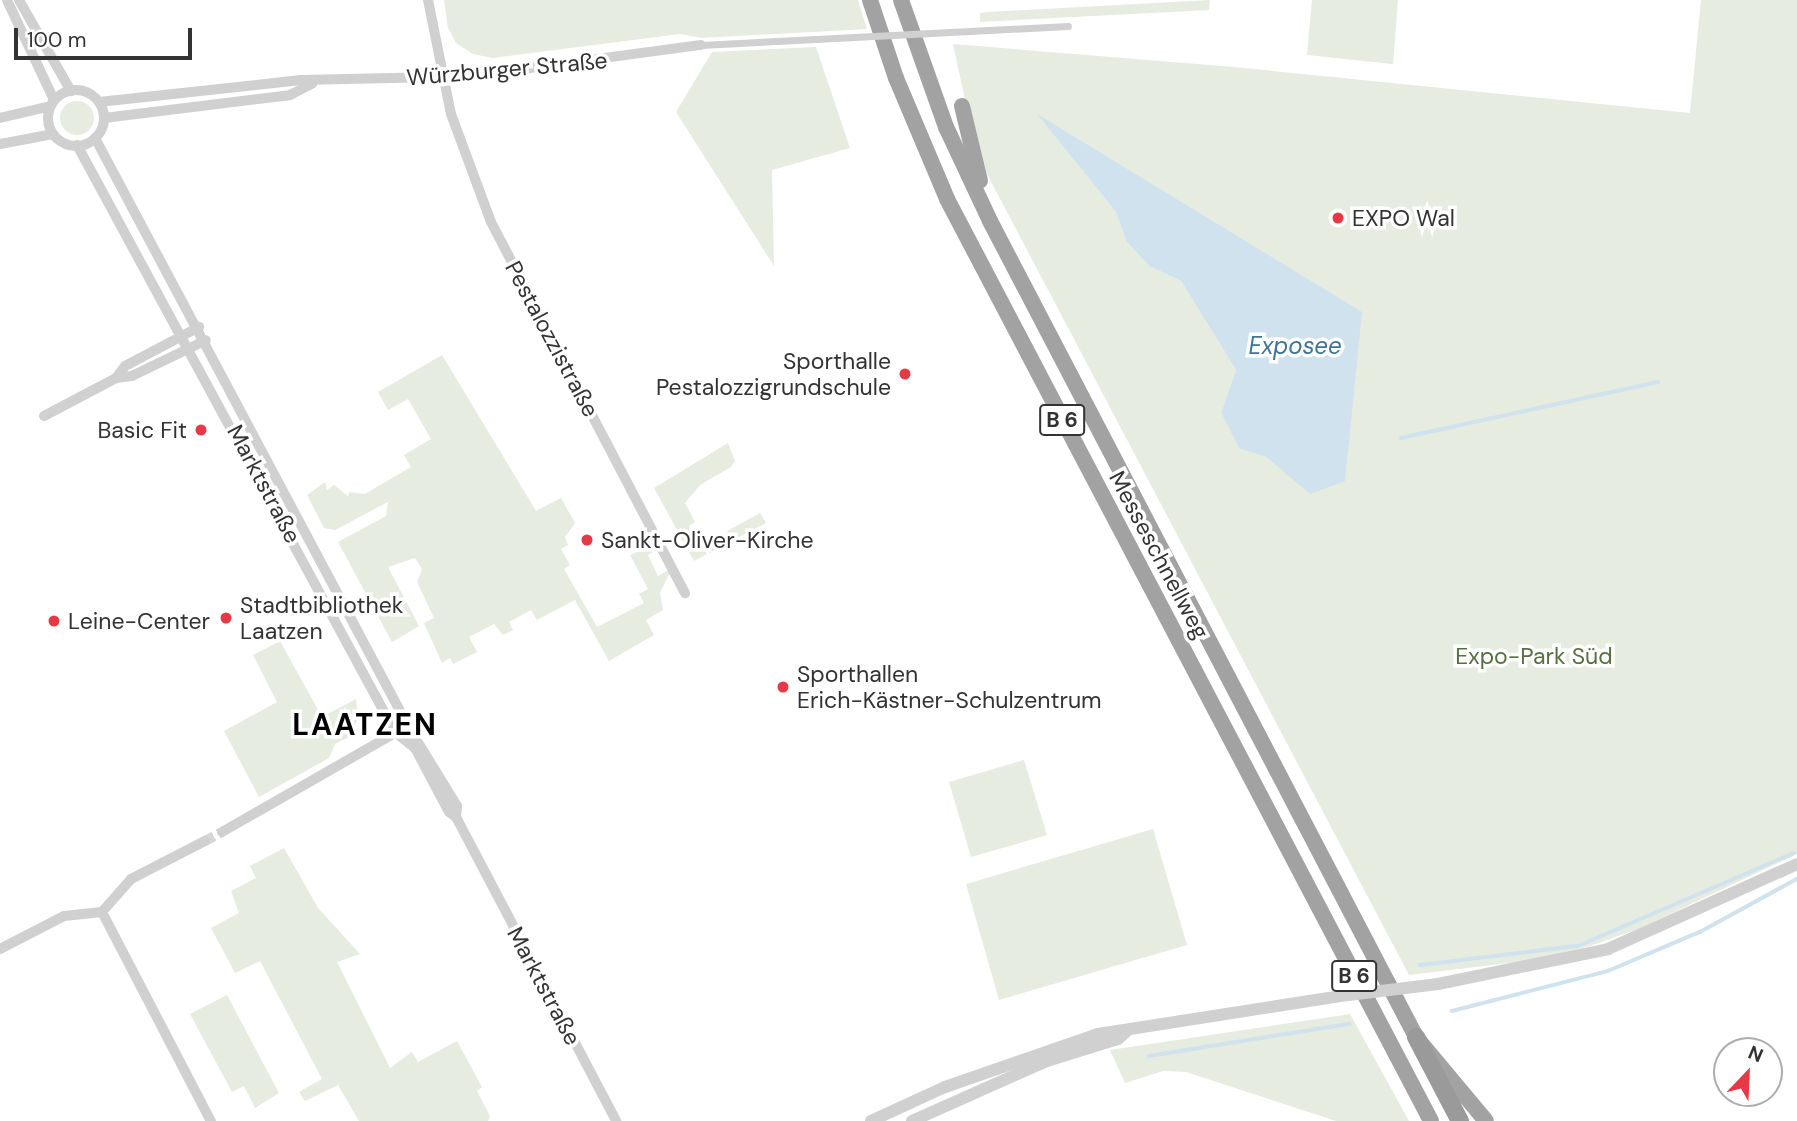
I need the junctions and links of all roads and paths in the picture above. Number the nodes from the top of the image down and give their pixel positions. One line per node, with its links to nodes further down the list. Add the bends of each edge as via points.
1 (6, 0): 12 (street)
2 (19, 0): 10 (street)
3 (428, 0): 8 (street, Pestalozzistraße)
4 (870, 0): 44 (highway, Messeschnellweg / B 6, via 895,78 947,200)
5 (901, 0): 20 (highway, Messeschnellweg / B 6, via 946,128)
6 (1068, 26): 7 (street, bridge)
7 (701, 46): 8 (street, Würzburger Straße)
8 (442, 77): 9 (street, Würzburger Straße); 27 (street, Pestalozzistraße, via 463,155 491,222)
9 (312, 84): 11 (street, Würzburger Straße, via 301,80); 15 (street, Würzburger Straße, via 290,95)
10 (71, 91): 11 (street, Würzburger Straße, via 85,91); 12 (street)
11 (99, 102): 15 (street)
12 (52, 103): 14 (street); 16 (street, via 48,123)
13 (962, 106): 20 (highway)
14 (0, 118)
15 (104, 118): 17 (street)
16 (53, 134): 18 (street); 19 (street)
17 (95, 138): 19 (street); 21 (street, Marktstraße)
18 (0, 145)
19 (77, 145): 22 (street, Marktstraße)
20 (990, 221): 37 (highway, Messeschnellweg / B 6)
21 (199, 327): 22 (street); 23 (street, Marktstraße)
22 (181, 335): 24 (street, Marktstraße); 25 (street, via 125,366)
23 (206, 340): 24 (street); 28 (street, Marktstraße)
24 (189, 349): 25 (street, via 132,376); 29 (street, Marktstraße)
25 (116, 378): 26 (street)
26 (44, 416)
27 (685, 593)
28 (408, 726): 29 (street); 30 (street, Marktstraße, via 457,806)
29 (395, 732): 30 (street, Marktstraße, via 415,748); 31 (street)
30 (456, 817): 40 (street, Marktstraße)
31 (222, 832)
32 (205, 841): 34 (street, via 131,879)
33 (1797, 864): 36 (street, bridge, via 1608,949 1438,984)
34 (102, 912): 35 (street, via 64,916); 41 (street)
35 (0, 949)
36 (1128, 1030): 38 (street, via 1098,1034); 39 (street, via 1118,1039 1047,1061)
37 (1416, 1037): 45 (highway); 46 (highway, B 6)
38 (961, 1081): 39 (street); 42 (street)
39 (967, 1095): 43 (street)
40 (615, 1120)
41 (211, 1121)
42 (871, 1121)
43 (912, 1121)
44 (1431, 1121)
45 (1460, 1121)
46 (1486, 1121)

